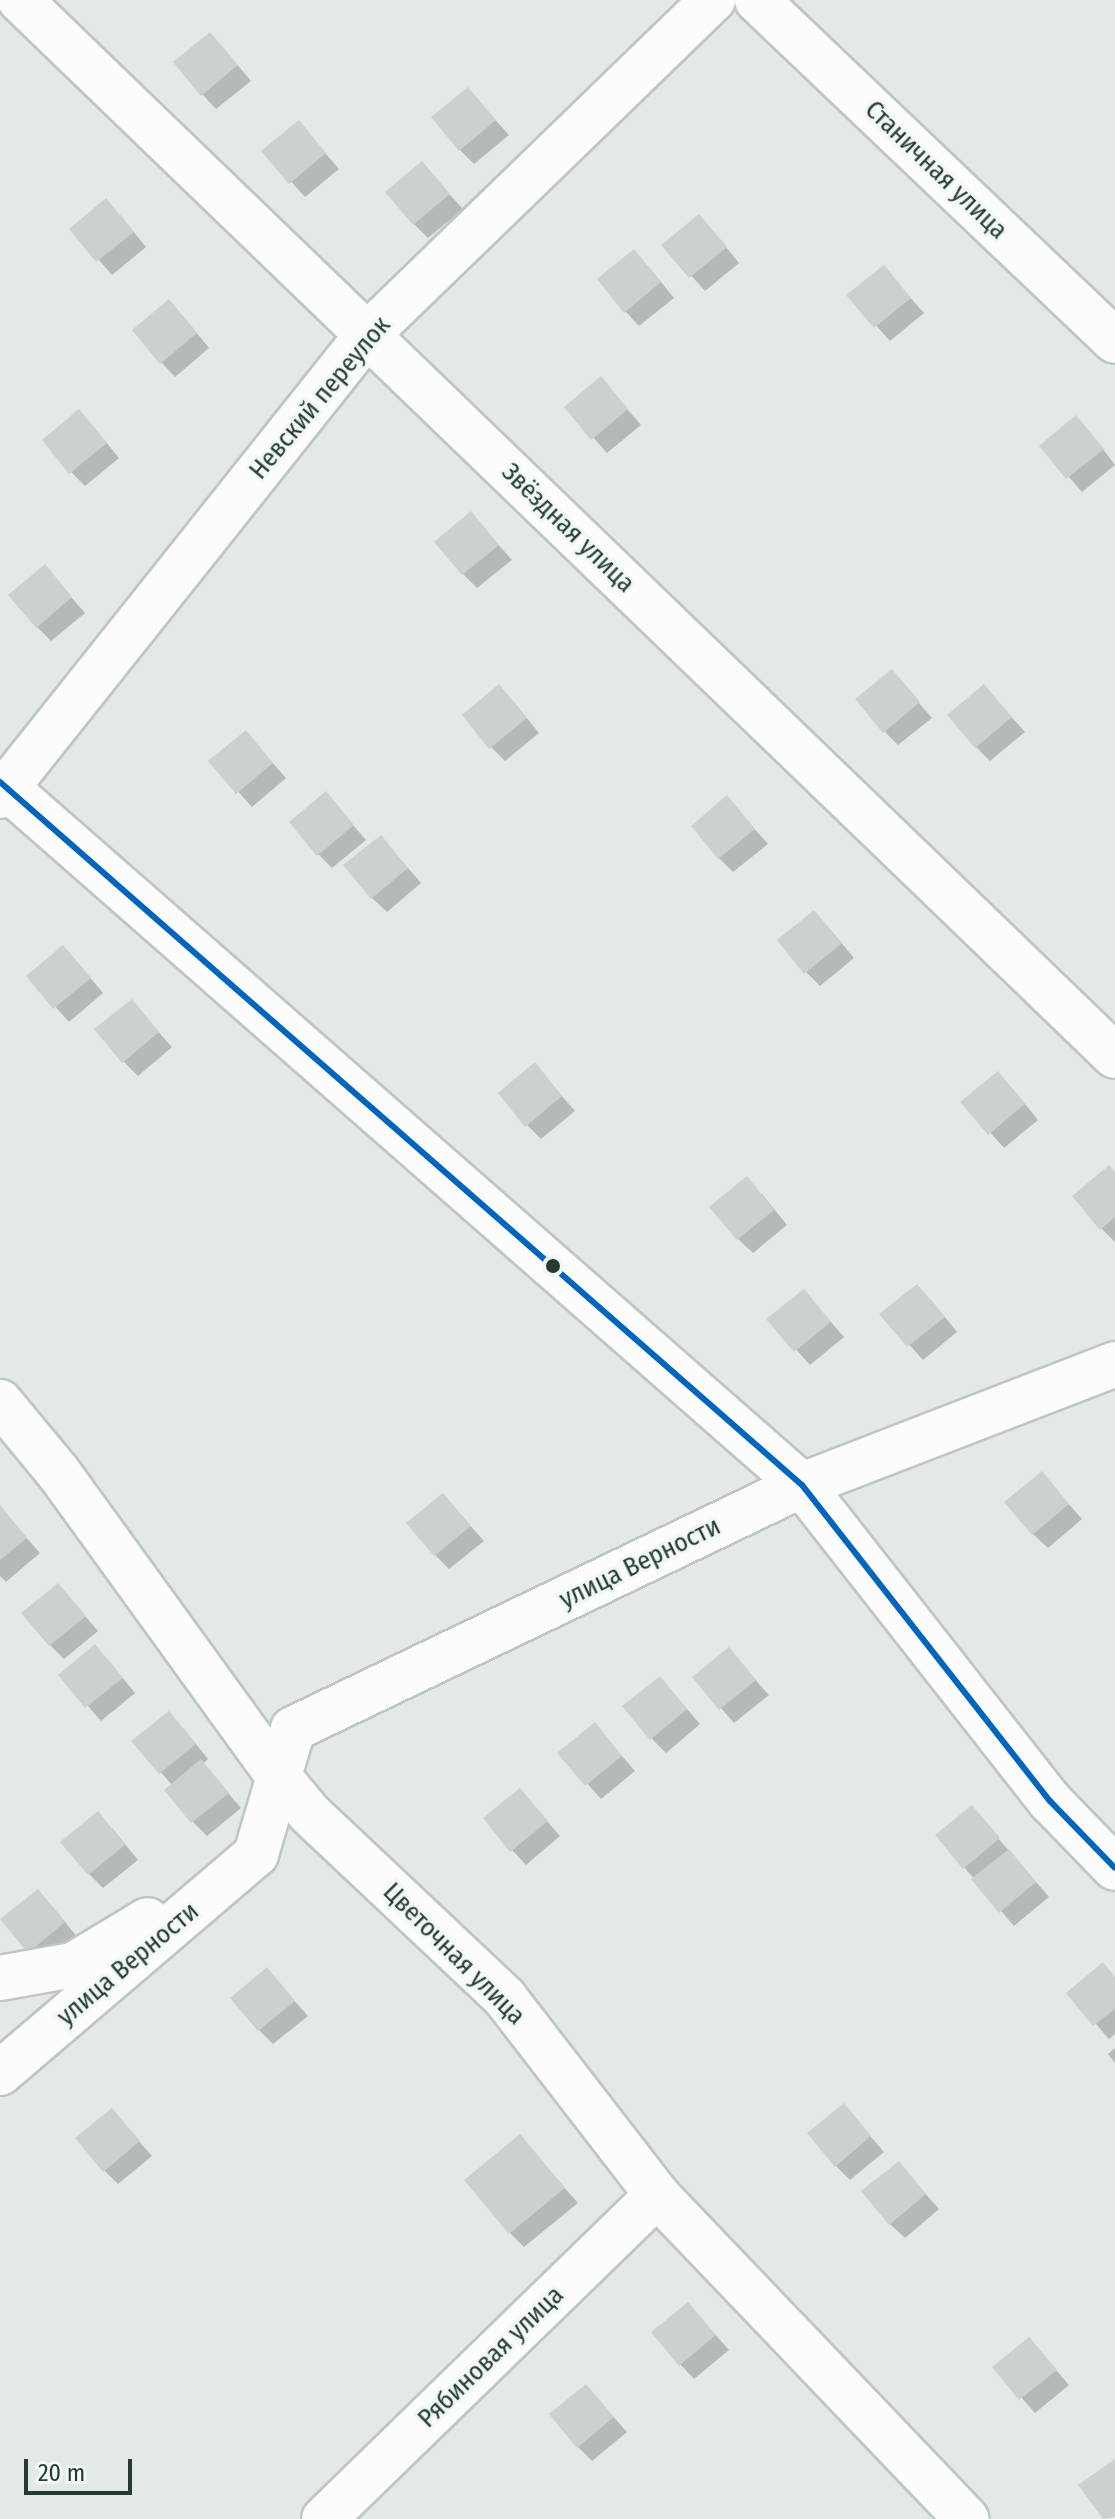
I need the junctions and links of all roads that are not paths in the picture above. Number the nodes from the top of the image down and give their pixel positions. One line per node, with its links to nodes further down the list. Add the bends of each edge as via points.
1 (20, 0): 4 (street, Звёздная улица)
2 (713, 0): 4 (street, Невский переулок)
3 (757, 0): 5 (street, Станичная улица)
4 (367, 335): 6 (street, Невский переулок); 7 (street, Звёздная улица)
5 (1115, 341)
6 (3, 789): 10 (street)
7 (1115, 1056)
8 (1115, 1364): 10 (street, улица Верности)
9 (0, 1402): 11 (street, Цветочная улица, via 58,1472)
10 (802, 1485): 11 (street, улица Верности, via 293,1729); 13 (street, via 1050,1801)
11 (279, 1777): 12 (street, улица Верности); 16 (street, Цветочная улица, via 310,1814 505,1998)
12 (256, 1854): 14 (street, улица Верности, via 73,1965); 15 (street, улица Верности)
13 (1115, 1868)
14 (0, 1978)
15 (0, 2073)
16 (657, 2195): 17 (street, Рябиновая улица); 18 (street, Цветочная улица)
17 (324, 2519)
18 (967, 2519)

